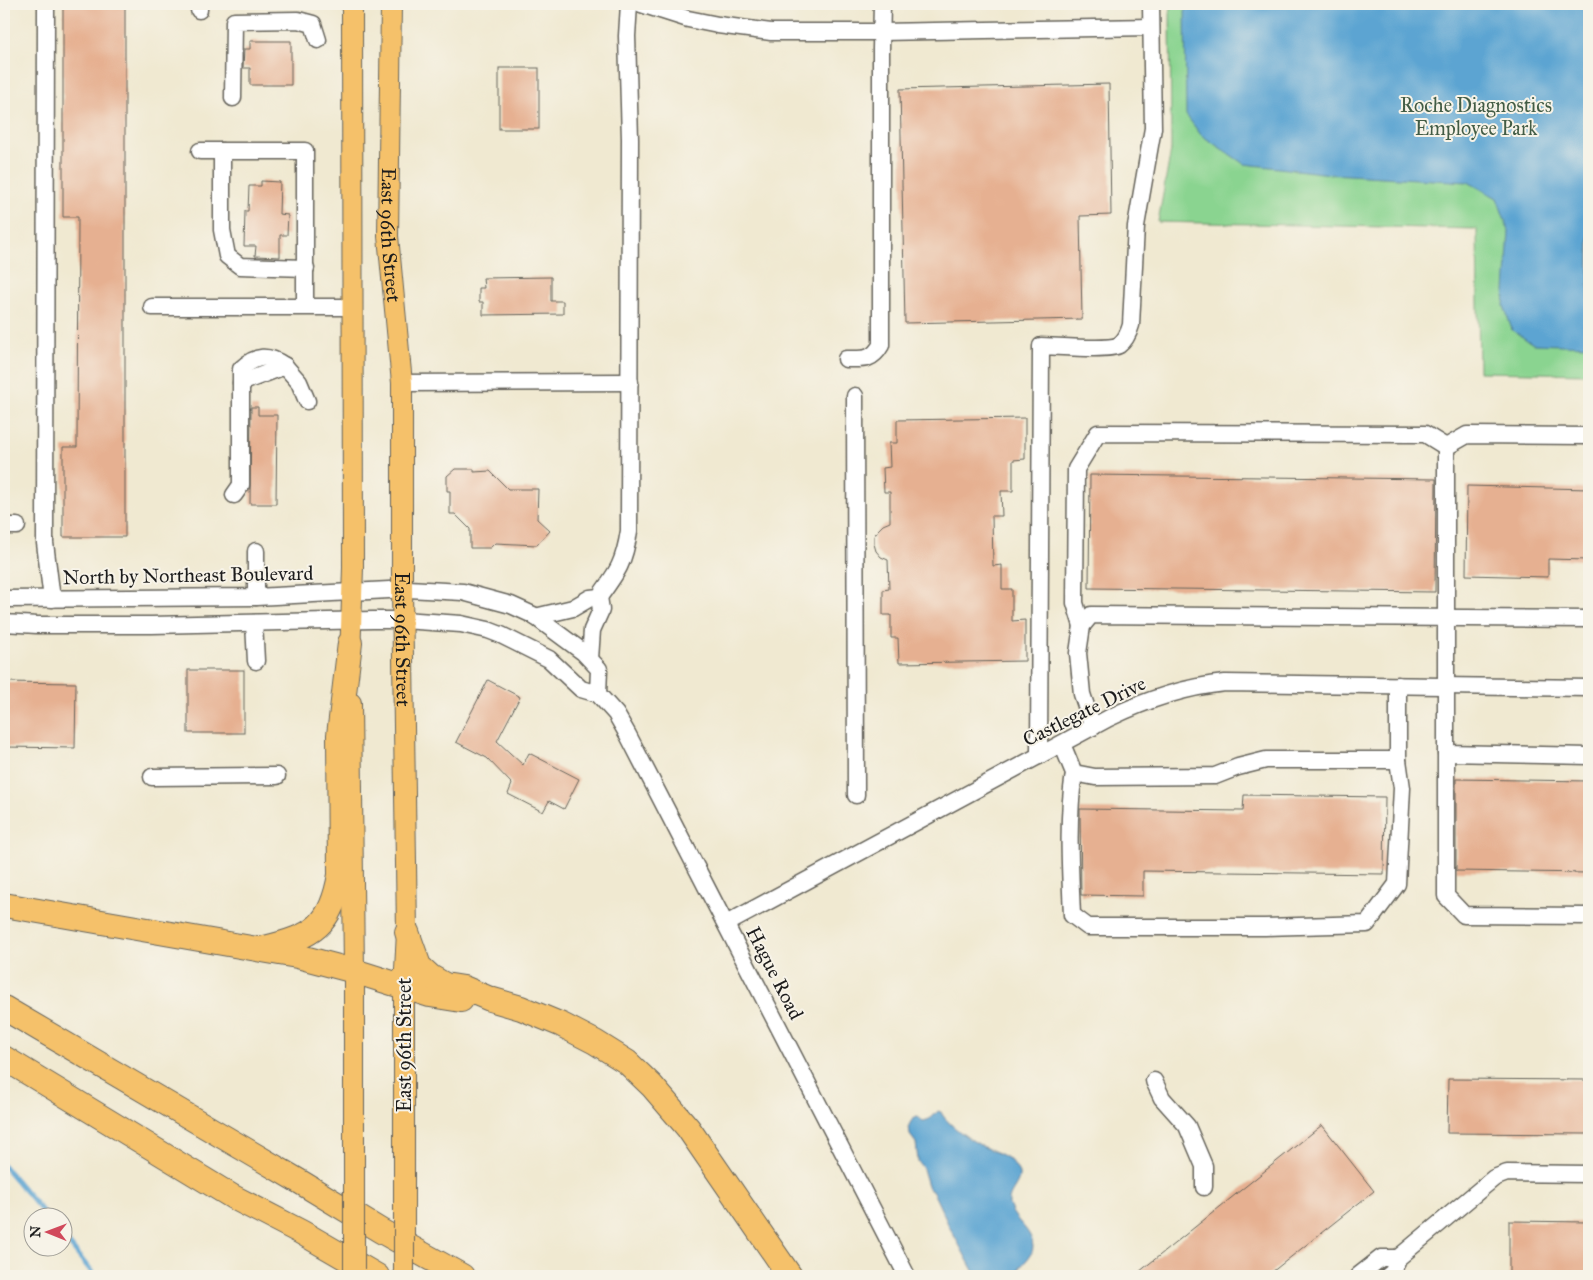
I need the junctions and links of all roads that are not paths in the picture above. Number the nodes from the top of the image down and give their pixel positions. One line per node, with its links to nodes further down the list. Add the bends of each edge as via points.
1 (46, 4): 32 (street, via 45,543)
2 (352, 4): 17 (main road, East 96th Street)
3 (391, 4): 20 (main road, East 96th Street, via 388,236)
4 (629, 4): 19 (street)
5 (641, 4): 9 (street, via 688,19 752,30)
6 (882, 4): 9 (street)
7 (1151, 4): 8 (street)
8 (1151, 27): 9 (street); 50 (street, via 1153,128 1136,226 1131,325 1127,337 1118,345 1103,347 1041,346)
9 (882, 32): 18 (street, via 881,345 866,359)
10 (318, 40): 11 (street, via 313,24 298,20 234,21)
11 (233, 98)
12 (200, 151): 13 (street)
13 (222, 151): 14 (street, via 222,230 227,256 240,266); 14 (street, via 305,151)
14 (306, 268): 15 (street)
15 (305, 306): 16 (street); 17 (street)
16 (152, 307)
17 (352, 307): 28 (main road, East 96th Street)
18 (846, 360)
19 (630, 382): 20 (street); 29 (street, via 629,530 619,569)
20 (402, 383): 27 (main road, East 96th Street)
21 (855, 396): 56 (street)
22 (308, 401): 25 (street, via 299,382 274,358 252,359 241,369 241,485)
23 (1589, 436): 24 (street, via 1467,435)
24 (1446, 447): 34 (street); 39 (street, via 1425,434 1098,433 1076,469 1075,603)
25 (234, 495)
26 (256, 551): 31 (street)
27 (402, 589): 28 (street, North by Northeast Boulevard); 33 (street, via 469,593 511,605); 36 (main road, East 96th Street)
28 (352, 592): 31 (street, North by Northeast Boulevard); 40 (main road, East 96th Street)
29 (599, 597): 33 (street, via 590,598 573,608); 41 (street, via 601,610 592,630)
30 (4, 598): 32 (street, North by Northeast Boulevard)
31 (256, 598): 32 (street, North by Northeast Boulevard)
32 (52, 599)
33 (535, 617): 41 (street)
34 (1447, 618): 35 (street); 39 (street, via 1091,615); 44 (street)
35 (1589, 619)
36 (403, 620): 40 (street, Hague Road, via 373,620); 46 (street, Hague Road, via 449,622 488,630 549,659 581,689); 60 (main road, East 96th Street)
37 (4, 623): 38 (street, via 62,626)
38 (254, 623): 40 (street); 42 (street)
39 (1082, 626): 47 (street, via 1078,653 1082,694)
40 (351, 632): 61 (highway, via 339,735 340,875 337,892 326,919 311,932 290,942); 62 (main road, East 96th Street)
41 (590, 660): 46 (street, via 599,669)
42 (256, 661)
43 (1398, 685): 44 (street, Castlegate Drive); 47 (street, Castlegate Drive, via 1209,685 1144,702); 52 (street)
44 (1445, 686): 45 (street, Castlegate Drive); 49 (street)
45 (1589, 688)
46 (598, 694): 59 (street, Hague Road, via 616,714 628,735)
47 (1093, 727): 48 (street, Castlegate Drive)
48 (1062, 744): 50 (street, Castlegate Drive); 53 (street)
49 (1446, 754): 51 (street); 58 (street, via 1446,896 1464,915)
50 (1039, 756): 59 (street, Castlegate Drive)
51 (1589, 756)
52 (1398, 760): 53 (street, via 1266,760 1215,776 1095,777); 53 (street, via 1402,788 1397,884 1367,924 1088,926 1072,915 1070,846)
53 (1074, 772)
54 (277, 776): 55 (street)
55 (152, 777)
56 (856, 795)
57 (4, 905): 61 (highway)
58 (1589, 916)
59 (726, 924): 76 (street, Hague Road)
60 (407, 932): 63 (main road, East 96th Street); 64 (highway, via 419,966 431,977)
61 (259, 950): 62 (highway, via 297,956)
62 (354, 972): 63 (highway); 71 (main road, East 96th Street, bridge)
63 (404, 988): 64 (highway, via 462,1001); 73 (main road, East 96th Street, bridge)
64 (490, 999): 75 (highway, via 562,1025 627,1062 688,1128)
65 (4, 1008): 74 (highway)
66 (4, 1058): 72 (highway, via 233,1196)
67 (1154, 1081): 69 (street, via 1162,1098 1187,1126 1204,1166)
68 (1589, 1174): 70 (street, via 1507,1173 1494,1178)
69 (1204, 1186)
70 (1398, 1258): 77 (street, via 1381,1258); 78 (street)
71 (354, 1276)
72 (377, 1276)
73 (404, 1276)
74 (462, 1276)
75 (790, 1276)
76 (906, 1276)
77 (1358, 1276)
78 (1388, 1276)

